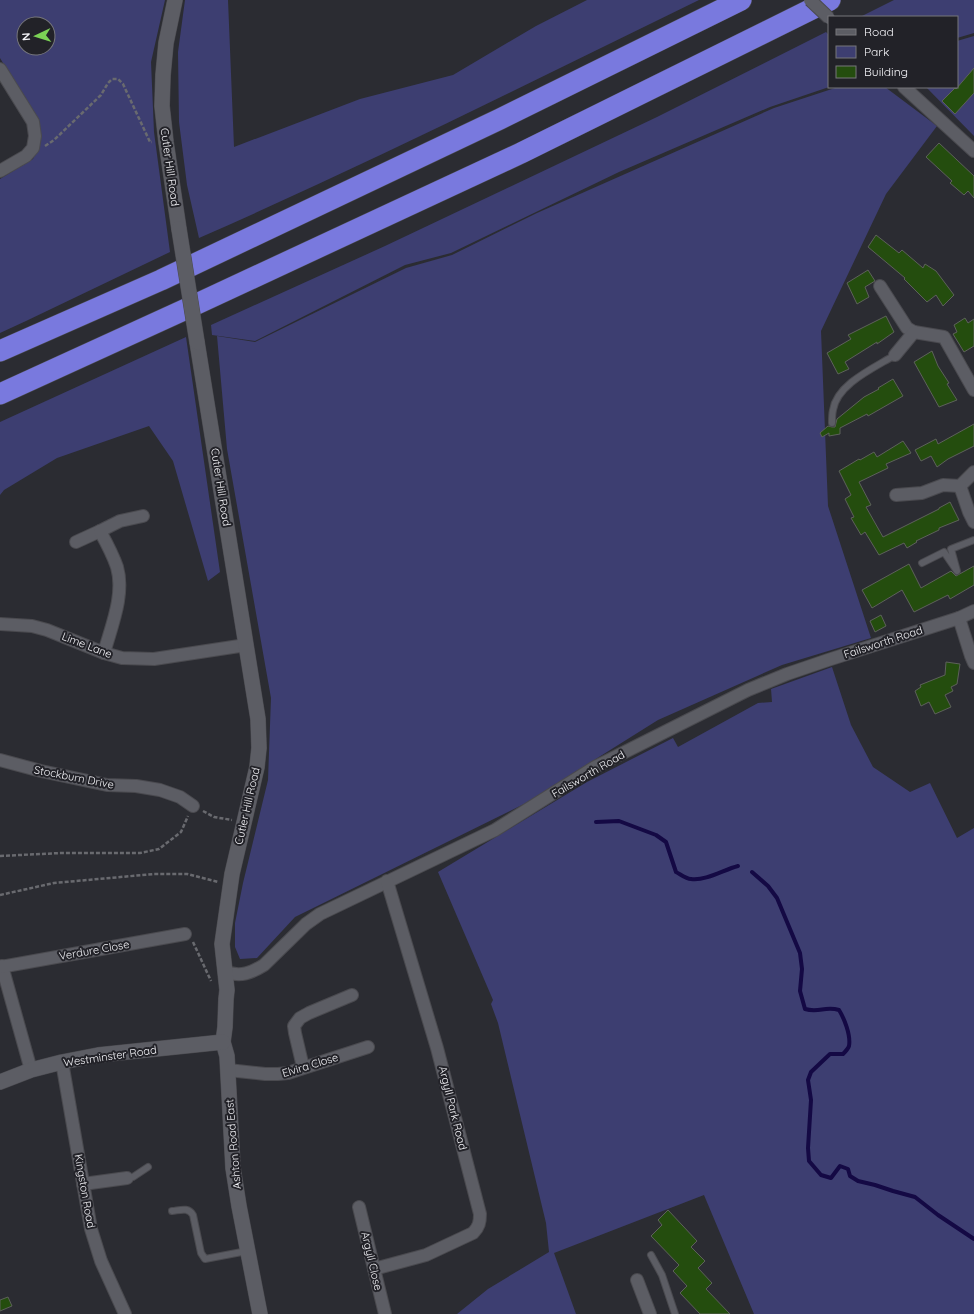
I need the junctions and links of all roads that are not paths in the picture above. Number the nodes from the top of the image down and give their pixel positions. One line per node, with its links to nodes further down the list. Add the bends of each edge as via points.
1 (174, 0): 29 (street, Cutler Hill Road, bridge, via 163,75 162,106 166,142)
2 (741, 0): 12 (highway, via 493,123 161,280)
3 (810, 0): 5 (street, bridge)
4 (830, 0): 15 (highway, via 521,153)
5 (828, 17)
6 (0, 69): 9 (street, via 33,122 35,136 33,148 26,156)
7 (905, 88): 8 (street)
8 (974, 151)
9 (0, 171)
10 (880, 286): 11 (street, via 907,328)
11 (914, 332): 13 (street); 14 (street, via 944,337)
12 (0, 351)
13 (895, 356): 16 (lane, via 862,374 847,386 833,409)
14 (974, 390)
15 (0, 394)
16 (832, 423)
17 (974, 472): 18 (street)
18 (960, 486): 19 (street, via 943,484 922,493); 21 (street)
19 (896, 495)
20 (143, 516): 22 (street, via 120,521)
21 (974, 522)
22 (100, 531): 24 (street); 30 (street, via 117,568 119,584)
23 (974, 540): 25 (lane, via 952,549 957,571 944,552)
24 (76, 542)
25 (922, 563)
26 (974, 611): 27 (street, Failsworth Road)
27 (959, 618): 31 (street); 34 (street, Failsworth Road, via 787,674 748,690 595,767 495,830)
28 (0, 624): 30 (street, Lime Lane, via 48,630)
29 (246, 645): 30 (street, Lime Lane, via 154,659 122,658); 37 (street, Cutler Hill Road, via 259,748 230,886 222,944)
30 (104, 653)
31 (974, 663)
32 (0, 760): 33 (street, Stockburn Drive, via 107,785 160,790 180,797)
33 (193, 806)
34 (387, 881): 37 (street, Failsworth Road, via 320,914 257,970 241,975); 53 (street, Argyll Park Road, via 437,1048 480,1222 478,1229 473,1233 426,1256)
35 (185, 934): 36 (street, Verdure Close)
36 (1, 966): 43 (street)
37 (226, 972): 39 (street, Ashton Road East)
38 (352, 995): 42 (street, via 309,1013 300,1018 294,1026)
39 (223, 1042): 41 (street, Westminster Road, via 98,1055); 44 (street, Ashton Road East)
40 (368, 1047): 42 (street, Elvira Close)
41 (62, 1062): 43 (street, Westminster Road); 48 (street, Kingston Road)
42 (303, 1068): 44 (street, Elvira Close, via 278,1074)
43 (31, 1070): 45 (street, Westminster Road)
44 (228, 1070): 51 (street, Ashton Road East, via 233,1168)
45 (0, 1082)
46 (148, 1167): 47 (lane)
47 (127, 1178): 48 (street)
48 (83, 1184): 55 (street, Kingston Road, via 91,1229 101,1261)
49 (359, 1207): 53 (street, Argyll Close)
50 (172, 1211): 51 (lane, via 191,1211 201,1253 205,1259)
51 (247, 1251): 56 (street, Ashton Road East)
52 (651, 1255): 59 (lane, via 662,1275)
53 (374, 1269): 57 (street, Argyll Close)
54 (637, 1280): 58 (street)
55 (125, 1314)
56 (260, 1314)
57 (385, 1314)
58 (650, 1314)
59 (675, 1314)

